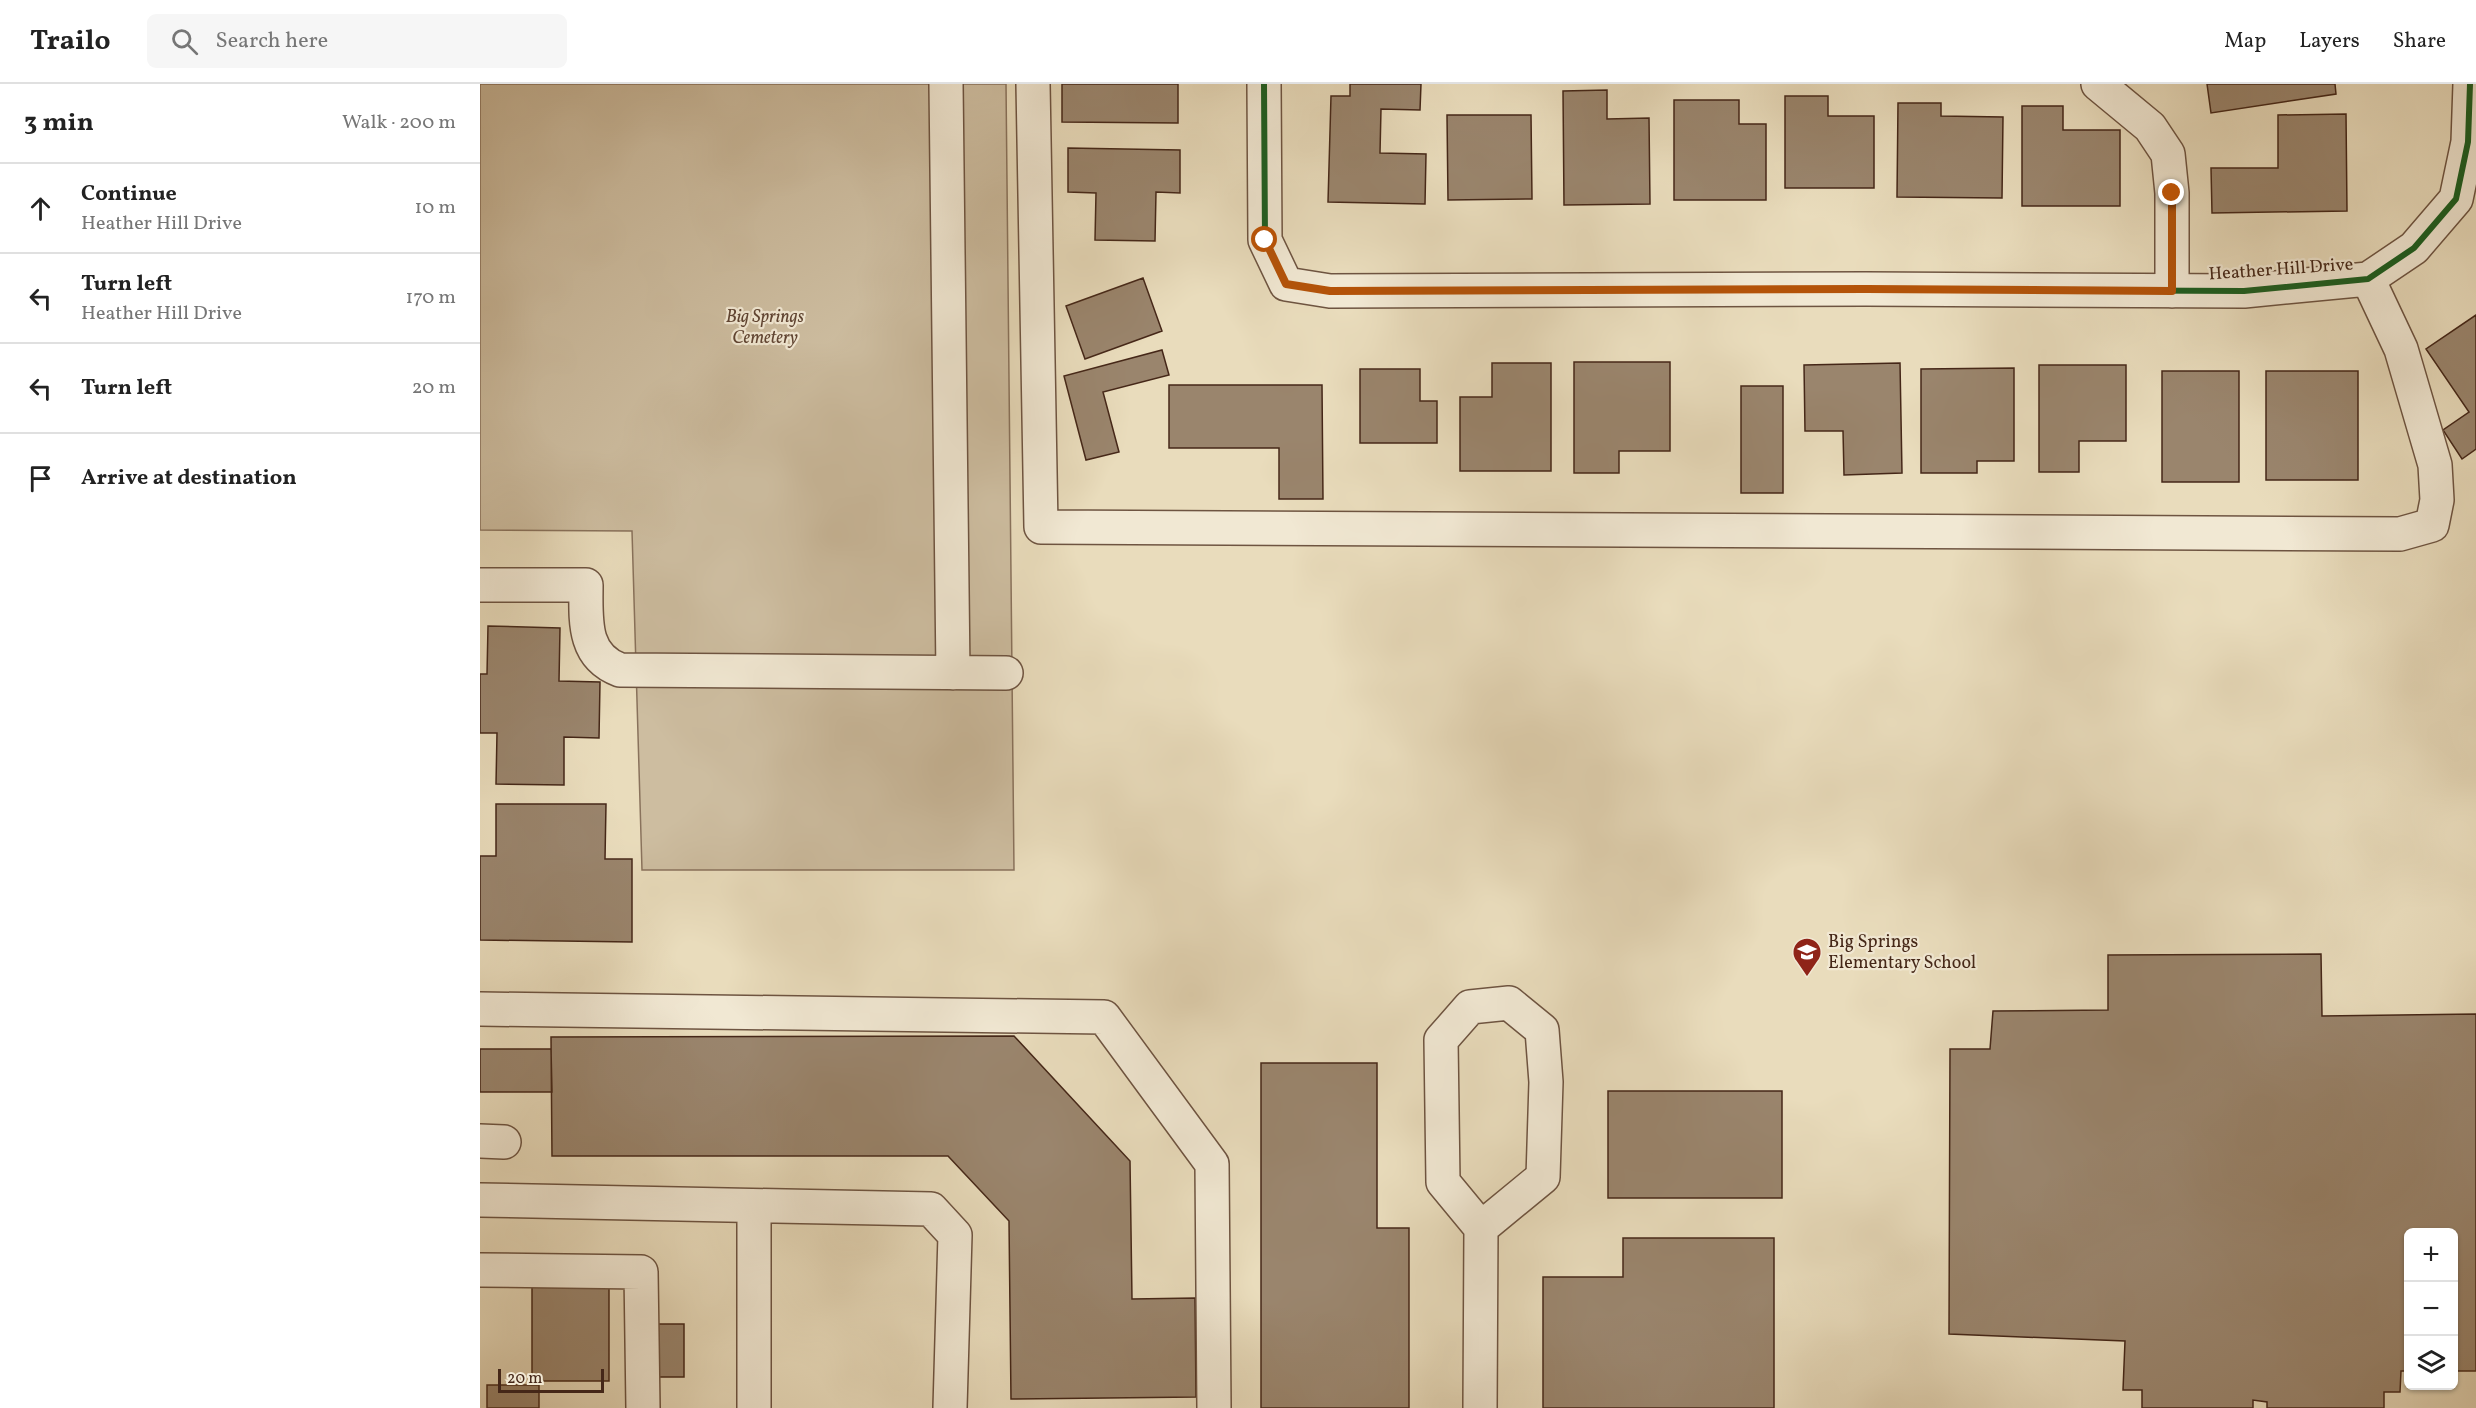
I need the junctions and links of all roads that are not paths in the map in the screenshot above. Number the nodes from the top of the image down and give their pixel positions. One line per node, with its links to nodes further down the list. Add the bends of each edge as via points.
1 (946, 84): 9 (street)
2 (1033, 84): 6 (street, via 1041,527 2400,534 2432,525 2437,500 2435,465 2401,349)
3 (1264, 84): 7 (street, Heather Hill Drive, via 1265,240 1286,284 1330,291)
4 (2098, 84): 7 (street, via 2150,127 2168,154)
5 (2470, 84): 6 (street, via 2468,142 2456,199 2414,248)
6 (2368, 279): 7 (street, Heather Hill Drive, via 2244,291)
7 (2172, 291)
8 (480, 585): 9 (street, via 586,585 586,632 608,666 620,670)
9 (953, 673): 10 (street)
10 (1006, 673)
11 (480, 1009): 19 (street, via 1104,1017 1212,1164)
12 (480, 1200): 13 (street)
13 (754, 1206): 17 (street); 18 (street, via 931,1209 955,1235)
14 (1481, 1228): 14 (street, via 1443,1182 1442,1040 1470,1007 1509,1003 1542,1030 1546,1082 1543,1177); 20 (street)
15 (480, 1270): 16 (street, via 641,1272)
16 (643, 1408)
17 (754, 1408)
18 (950, 1408)
19 (1214, 1408)
20 (1480, 1408)

